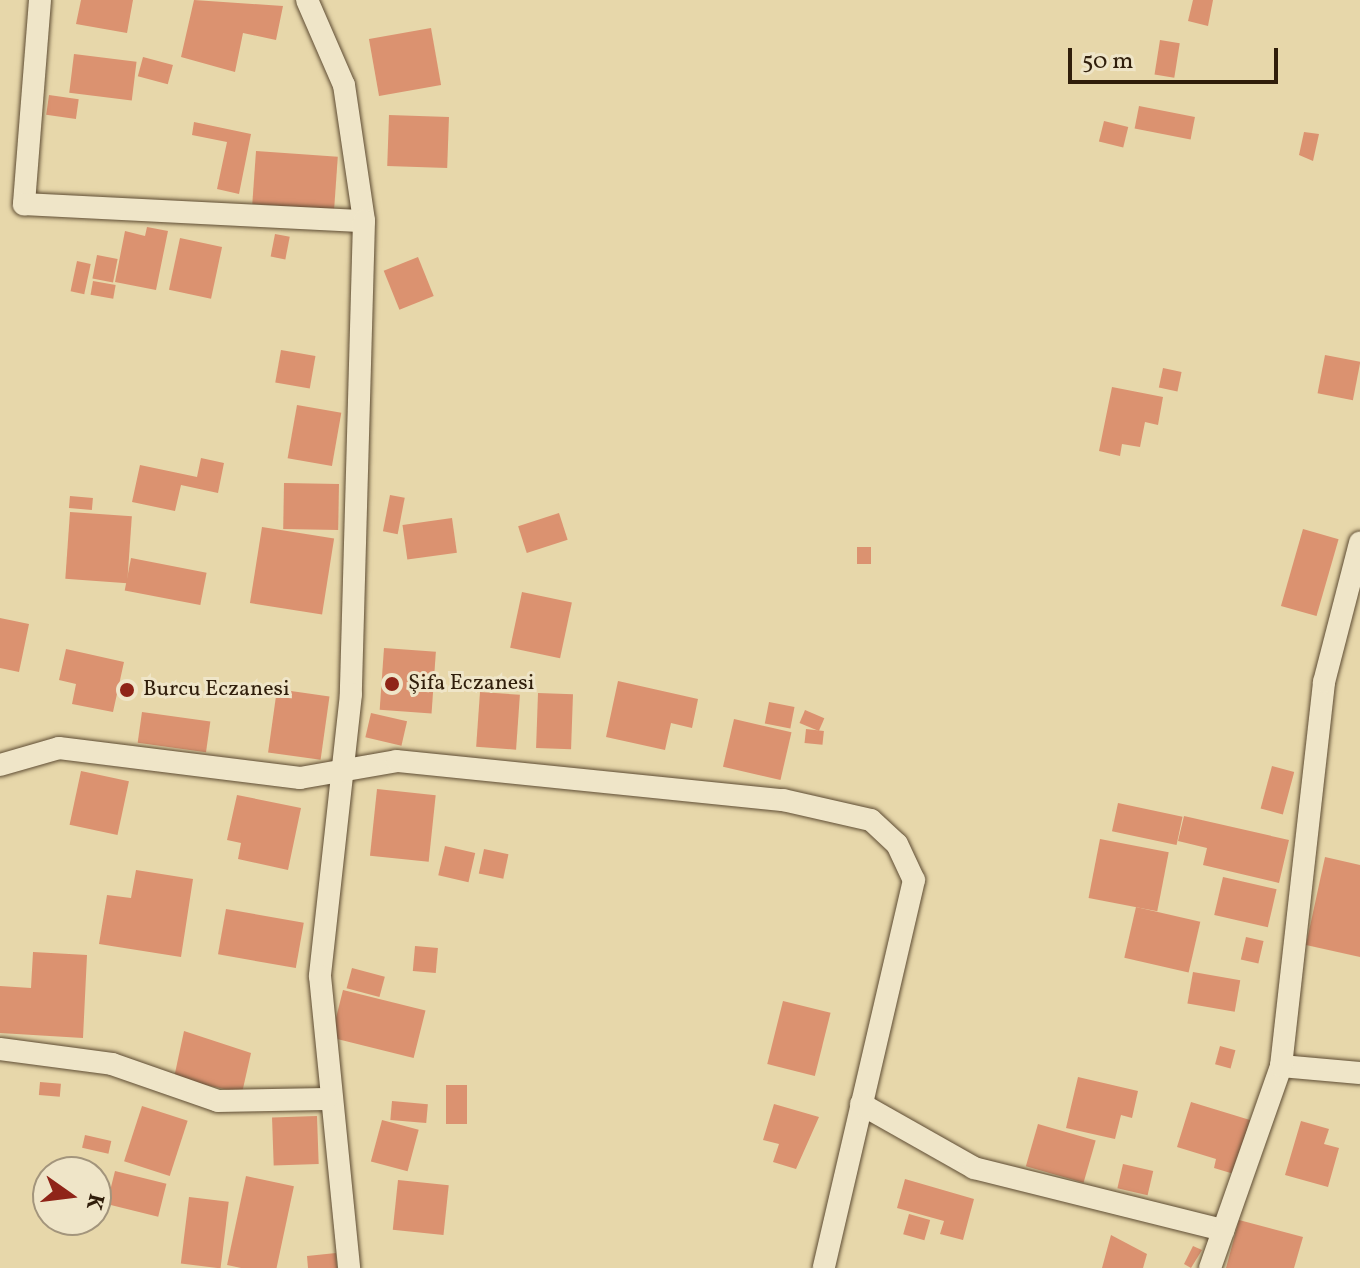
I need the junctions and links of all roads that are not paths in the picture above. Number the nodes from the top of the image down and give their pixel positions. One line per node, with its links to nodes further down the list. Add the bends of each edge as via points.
1 (40, 0): 3 (street, via 24,204)
2 (307, 0): 3 (street, via 344,85)
3 (364, 221): 6 (street)
4 (1360, 543): 8 (street, via 1324,682)
5 (0, 765): 6 (street, via 59,748 300,778)
6 (343, 765): 10 (street, via 320,976); 11 (street, via 397,761 783,800 871,820 897,844 914,880)
7 (0, 1049): 10 (street, via 112,1064 218,1101)
8 (1281, 1066): 9 (street); 12 (street)
9 (1360, 1073)
10 (326, 1099): 13 (street)
11 (861, 1104): 12 (street, via 974,1168); 14 (street)
12 (1223, 1230): 15 (street)
13 (349, 1268)
14 (824, 1268)
15 (1210, 1268)

